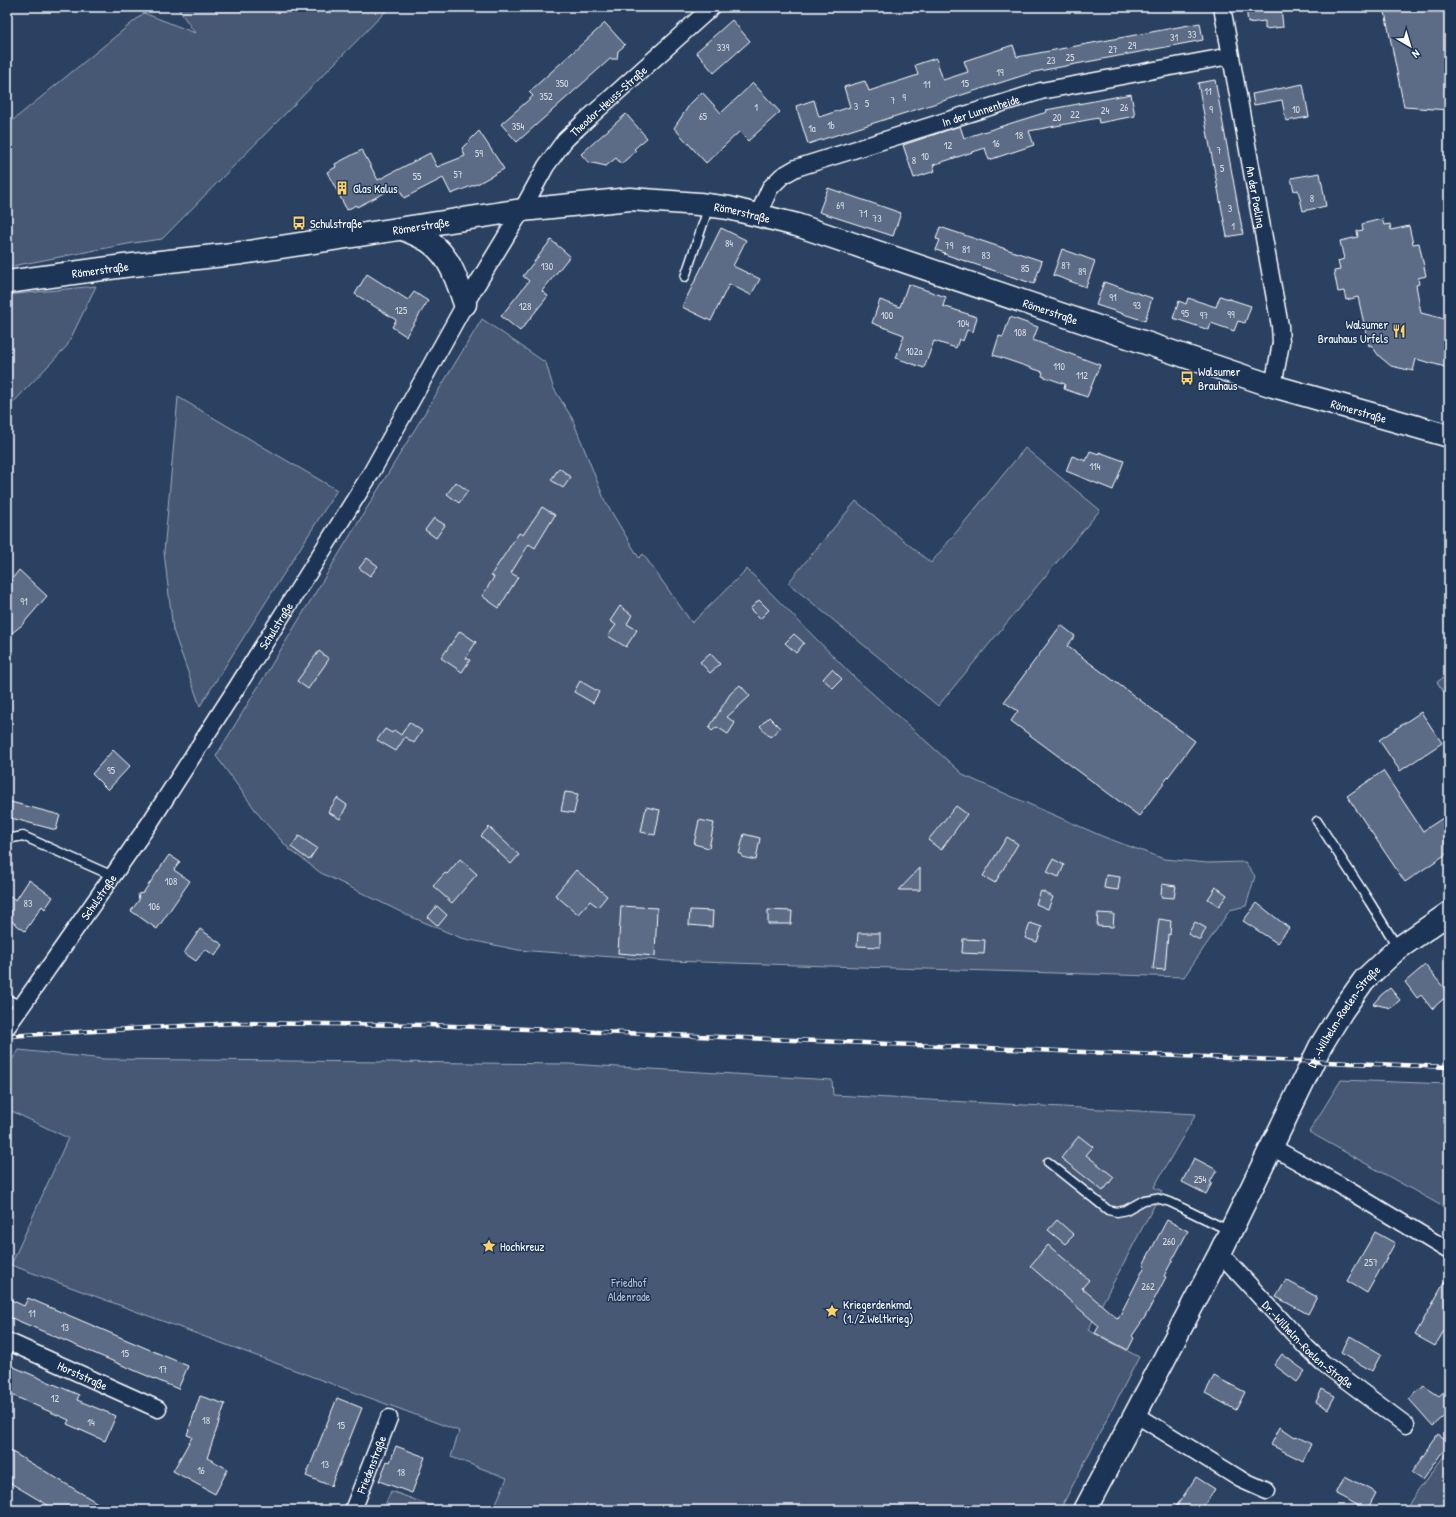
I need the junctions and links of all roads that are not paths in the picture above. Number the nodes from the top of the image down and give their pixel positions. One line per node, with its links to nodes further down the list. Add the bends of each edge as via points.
1 (712, 7): 5 (street, Theodor-Heuss-Straße, via 565,140 546,166)
2 (1222, 7): 3 (street, An der Poeling)
3 (1230, 56): 6 (street, In der Lunnenheide, via 1041,91 796,168 782,176 770,188); 11 (street, An der Poeling, via 1280,326 1281,343)
4 (709, 205): 5 (street, Römerstraße, via 630,199); 6 (street, Römerstraße); 8 (lane)
5 (522, 210): 7 (street, Römerstraße); 10 (street, Schulstraße)
6 (758, 215): 11 (street, Römerstraße, via 797,225)
7 (403, 229): 9 (street, Römerstraße, via 234,254); 10 (street, via 430,242 443,254 454,271)
8 (685, 277)
9 (7, 282)
10 (465, 304): 15 (street, Schulstraße, via 370,475 237,687)
11 (1273, 386): 12 (street, Römerstraße)
12 (1449, 436)
13 (1317, 821): 17 (lane)
14 (7, 840): 15 (lane, via 23,836)
15 (113, 876): 19 (street, Schulstraße)
16 (1449, 913): 17 (street, Dr.-Wilhelm-Roelen-Straße)
17 (1398, 949): 21 (street, Dr.-Wilhelm-Roelen-Straße, via 1364,980 1342,1011 1320,1047)
18 (7, 999): 19 (lane)
19 (22, 1006): 20 (street, Schulstraße)
20 (7, 1027)
21 (1272, 1147): 23 (street, Dr.-Wilhelm-Roelen-Straße); 24 (street)
22 (1048, 1162): 23 (lane, via 1108,1210 1126,1210 1144,1200 1156,1198 1170,1202)
23 (1230, 1232): 25 (street, Dr.-Wilhelm-Roelen-Straße)
24 (1449, 1251)
25 (1220, 1254): 28 (street, Dr.-Wilhelm-Roelen-Straße); 30 (street, Dr.-Wilhelm-Roelen-Straße, via 1323,1363)
26 (7, 1341): 27 (street, Horststraße)
27 (158, 1409)
28 (1135, 1414): 31 (street, via 1240,1479); 33 (street, Dr.-Wilhelm-Roelen-Straße)
29 (389, 1418): 32 (street, Friedenstraße)
30 (1406, 1425)
31 (1267, 1491)
32 (353, 1510)
33 (1085, 1510)

